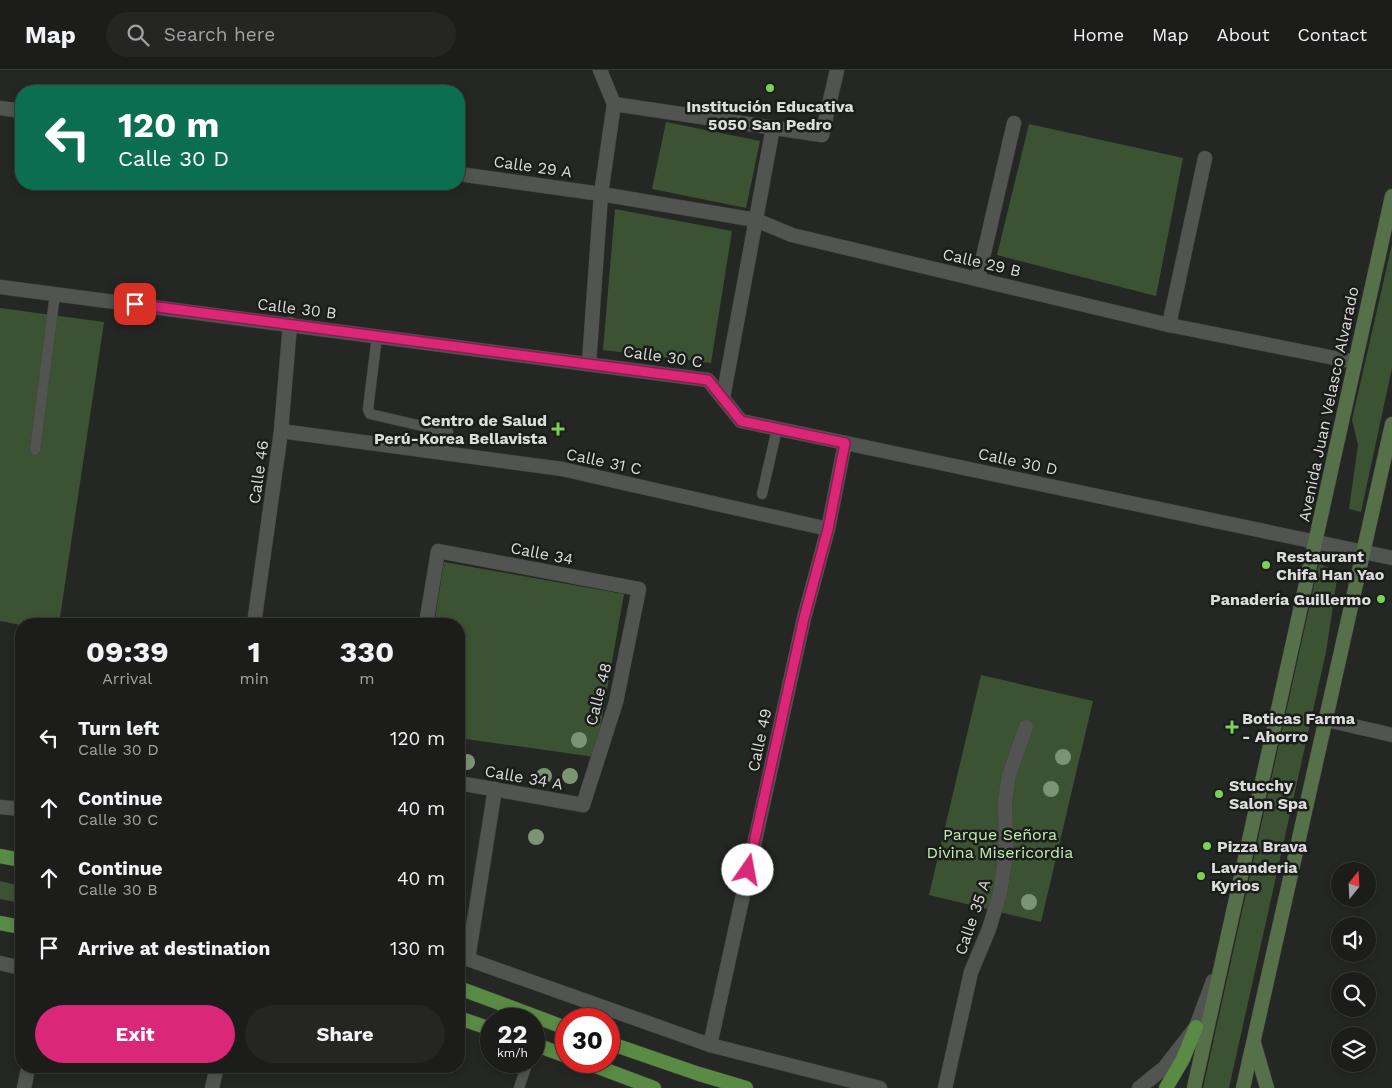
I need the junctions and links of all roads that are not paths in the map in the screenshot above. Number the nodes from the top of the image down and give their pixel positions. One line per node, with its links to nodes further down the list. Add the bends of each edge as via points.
1 (600, 70): 3 (street)
2 (837, 70): 7 (street, via 822,135)
3 (614, 104): 7 (street); 10 (street)
4 (0, 108): 5 (street)
5 (15, 110)
6 (1014, 124): 13 (street)
7 (773, 127): 12 (street)
8 (1205, 158): 17 (street)
9 (465, 175): 10 (street, Calle 29 A)
10 (602, 194): 12 (street, Calle 29 B); 20 (street)
11 (1392, 196): 19 (main road, Avenida Juan Velasco Alvarado)
12 (756, 220): 13 (street, Calle 29 B, via 792,235); 21 (street)
13 (978, 279): 17 (street, Calle 29 B)
14 (0, 287): 15 (street, Calle 30 B)
15 (55, 294): 16 (street, Calle 30 B); 27 (lane)
16 (290, 324): 18 (street, Calle 30 B); 24 (street, Calle 46)
17 (1169, 325): 19 (street, Calle 29 B)
18 (377, 336): 20 (street, Calle 30 B); 25 (lane, via 370,414)
19 (1355, 362): 30 (main road, Avenida Juan Velasco Alvarado)
20 (589, 363): 21 (street, Calle 30 C, via 708,380)
21 (723, 398): 23 (street, Calle 30 D, via 741,421)
22 (1392, 424): 31 (main road)
23 (777, 429): 26 (street, Calle 30 D); 28 (lane)
24 (281, 431): 29 (street, Calle 31 C, via 562,469); 34 (street, Calle 46)
25 (448, 432)
26 (845, 443): 29 (street, Calle 49); 30 (street, Calle 30 D)
27 (35, 450)
28 (762, 494)
29 (828, 529): 59 (street, Calle 49, via 804,618)
30 (1316, 542): 31 (street, Calle 30 D); 49 (main road, Avenida Juan Velasco Alvarado)
31 (1363, 551): 32 (street, Calle 30 D); 36 (main road)
32 (1392, 558)
33 (639, 589): 35 (street, Calle 34, via 438,551); 41 (street, Calle 48, via 616,702)
34 (255, 618)
35 (427, 618)
36 (1327, 720): 38 (street); 58 (main road)
37 (1026, 727): 71 (street, Calle 35 A, via 1009,775 1005,800 1003,880 990,929 971,972)
38 (1392, 735)
39 (465, 784): 40 (street, Calle 34 A)
40 (495, 789): 41 (street, Calle 34 A); 48 (street)
41 (583, 805)
42 (0, 807): 43 (street)
43 (15, 809)
44 (0, 856): 45 (main road)
45 (15, 859)
46 (0, 923): 47 (main road)
47 (15, 926)
48 (465, 947)
49 (1222, 957): 57 (street); 74 (main road, Avenida Juan Velasco Alvarado)
50 (465, 959): 59 (street)
51 (0, 963): 52 (street)
52 (15, 967)
53 (465, 990): 55 (main road)
54 (465, 1020): 56 (main road)
55 (555, 1024)
56 (480, 1025)
57 (1196, 1027): 72 (street, via 1164,1068); 73 (main road)
58 (1253, 1042): 75 (main road); 76 (main road)
59 (710, 1045): 70 (street)
60 (620, 1047): 69 (main road)
61 (27, 1073): 65 (street)
62 (215, 1073): 66 (street)
63 (524, 1073): 67 (lane)
64 (614, 1073): 68 (main road)
65 (24, 1088)
66 (212, 1088)
67 (519, 1088)
68 (654, 1088)
69 (746, 1088)
70 (880, 1088)
71 (945, 1088)
72 (1139, 1088)
73 (1166, 1088)
74 (1194, 1088)
75 (1243, 1088)
76 (1267, 1088)

